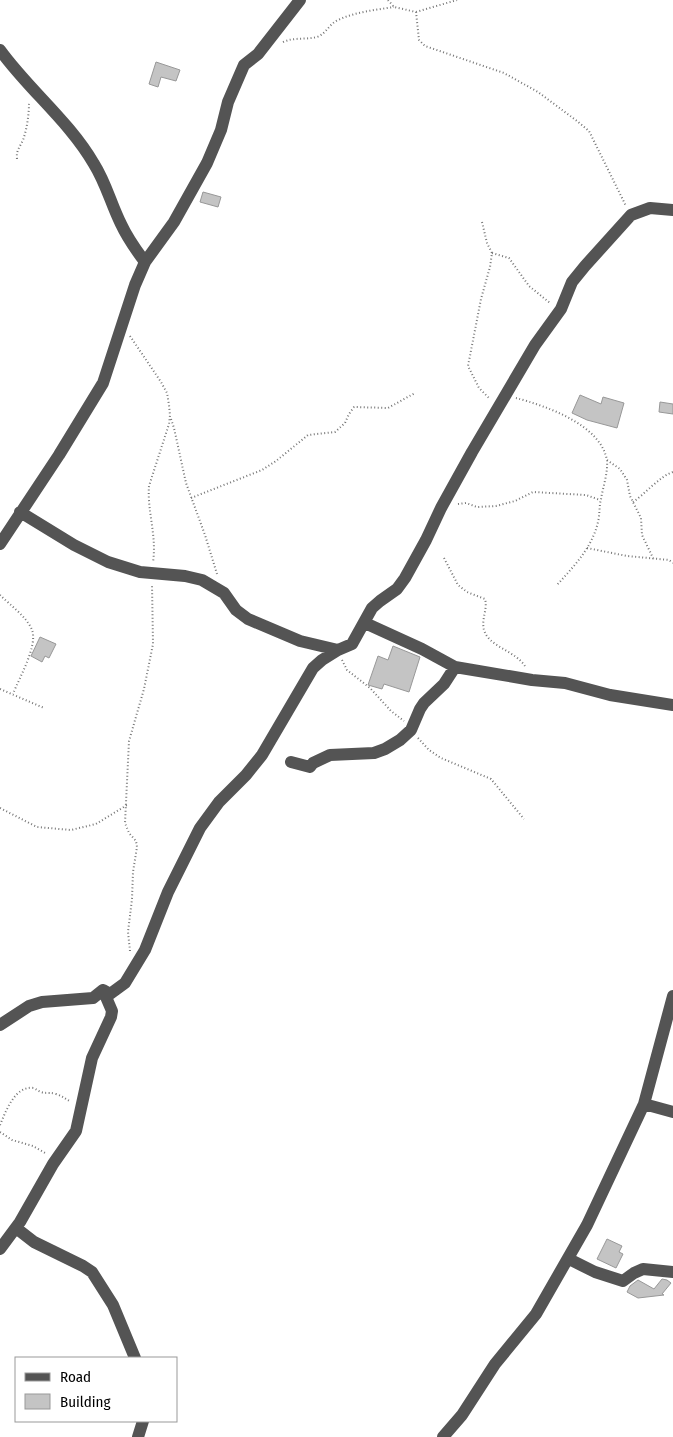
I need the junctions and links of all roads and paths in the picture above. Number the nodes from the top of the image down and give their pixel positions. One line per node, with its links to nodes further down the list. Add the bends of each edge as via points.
1 (300, 0): 14 (street, via 258,54 244,65 207,163 174,222)
2 (388, 0): 4 (path)
3 (457, 0): 5 (path)
4 (394, 6): 5 (path); 6 (path, via 336,20 318,37)
5 (416, 12): 11 (path, via 419,40 425,46 504,73 538,92 589,131)
6 (279, 44)
7 (0, 50): 8 (street)
8 (34, 89): 9 (path); 14 (street, via 94,164 120,222)
9 (17, 159)
10 (673, 210): 11 (street, via 650,208)
11 (631, 215): 15 (street, via 572,282)
12 (482, 222): 13 (path)
13 (492, 253): 15 (path, via 509,258 529,286); 18 (path, via 468,366 487,397)
14 (145, 262): 16 (street)
15 (561, 309): 18 (street)
16 (124, 320): 19 (path, via 130,336 167,393); 26 (street, via 103,383)
17 (415, 393): 22 (path, via 388,408 354,407 345,424 335,432 308,435 262,470)
18 (503, 400): 20 (path, via 541,405 584,426); 25 (street)
19 (170, 418): 22 (path); 32 (path, via 149,486 154,556)
20 (606, 460): 23 (path); 24 (path, via 624,475)
21 (673, 472): 24 (path)
22 (191, 498): 34 (path)
23 (600, 500): 25 (path, via 586,495 533,492 496,506 477,507 461,503); 28 (path, via 598,521)
24 (633, 502): 30 (path, via 640,513 643,539)
25 (441, 508): 36 (street, via 405,578 397,589 372,608)
26 (20, 512): 27 (street); 32 (street, via 108,562)
27 (0, 544)
28 (588, 548): 30 (path); 33 (path)
29 (444, 558): 39 (path, via 458,586 485,599 483,626 488,638 521,660)
30 (654, 560): 31 (path)
31 (673, 563)
32 (152, 573): 34 (street, via 197,578); 46 (path, via 153,644 129,741)
33 (557, 585)
34 (224, 593): 37 (street, via 236,610 248,619 300,642)
35 (0, 595): 41 (path, via 32,630 32,647)
36 (365, 623): 37 (street, via 352,644); 38 (street)
37 (338, 650): 44 (path, via 347,670 370,688); 49 (street, via 313,668 262,756 219,802 200,828)
38 (455, 667): 39 (street); 44 (street, via 420,709)
39 (532, 680): 42 (street, via 565,683 610,695)
40 (0, 689): 41 (path)
41 (13, 694): 43 (path)
42 (673, 705)
43 (44, 708)
44 (411, 730): 45 (street, via 400,740 374,753 330,755 310,767); 48 (path, via 434,754 491,779)
45 (291, 762)
46 (127, 804): 47 (path, via 96,824 71,830 37,827); 49 (path, via 127,829 136,840 137,847 128,932)
47 (0, 808)
48 (524, 820)
49 (134, 969): 50 (street, via 117,990 110,994)
50 (103, 990): 52 (street, via 93,998 29,1006); 53 (street, via 112,1011 111,1018 92,1058)
51 (672, 1001): 54 (street)
52 (0, 1025)
53 (83, 1100): 56 (path, via 72,1102 54,1093 43,1094 34,1088 26,1088 11,1102); 58 (street, via 76,1131)
54 (644, 1104): 55 (street); 61 (street)
55 (673, 1112)
56 (0, 1124)
57 (0, 1132): 58 (path, via 12,1140)
58 (58, 1157): 59 (street)
59 (16, 1228): 60 (street); 63 (street, via 34,1242 92,1272 113,1305)
60 (0, 1249)
61 (569, 1259): 62 (street, via 623,1281 643,1269); 66 (street, via 536,1314 495,1364 462,1415)
62 (673, 1272)
63 (135, 1357)
64 (143, 1422): 65 (street)
65 (138, 1437)
66 (443, 1437)

